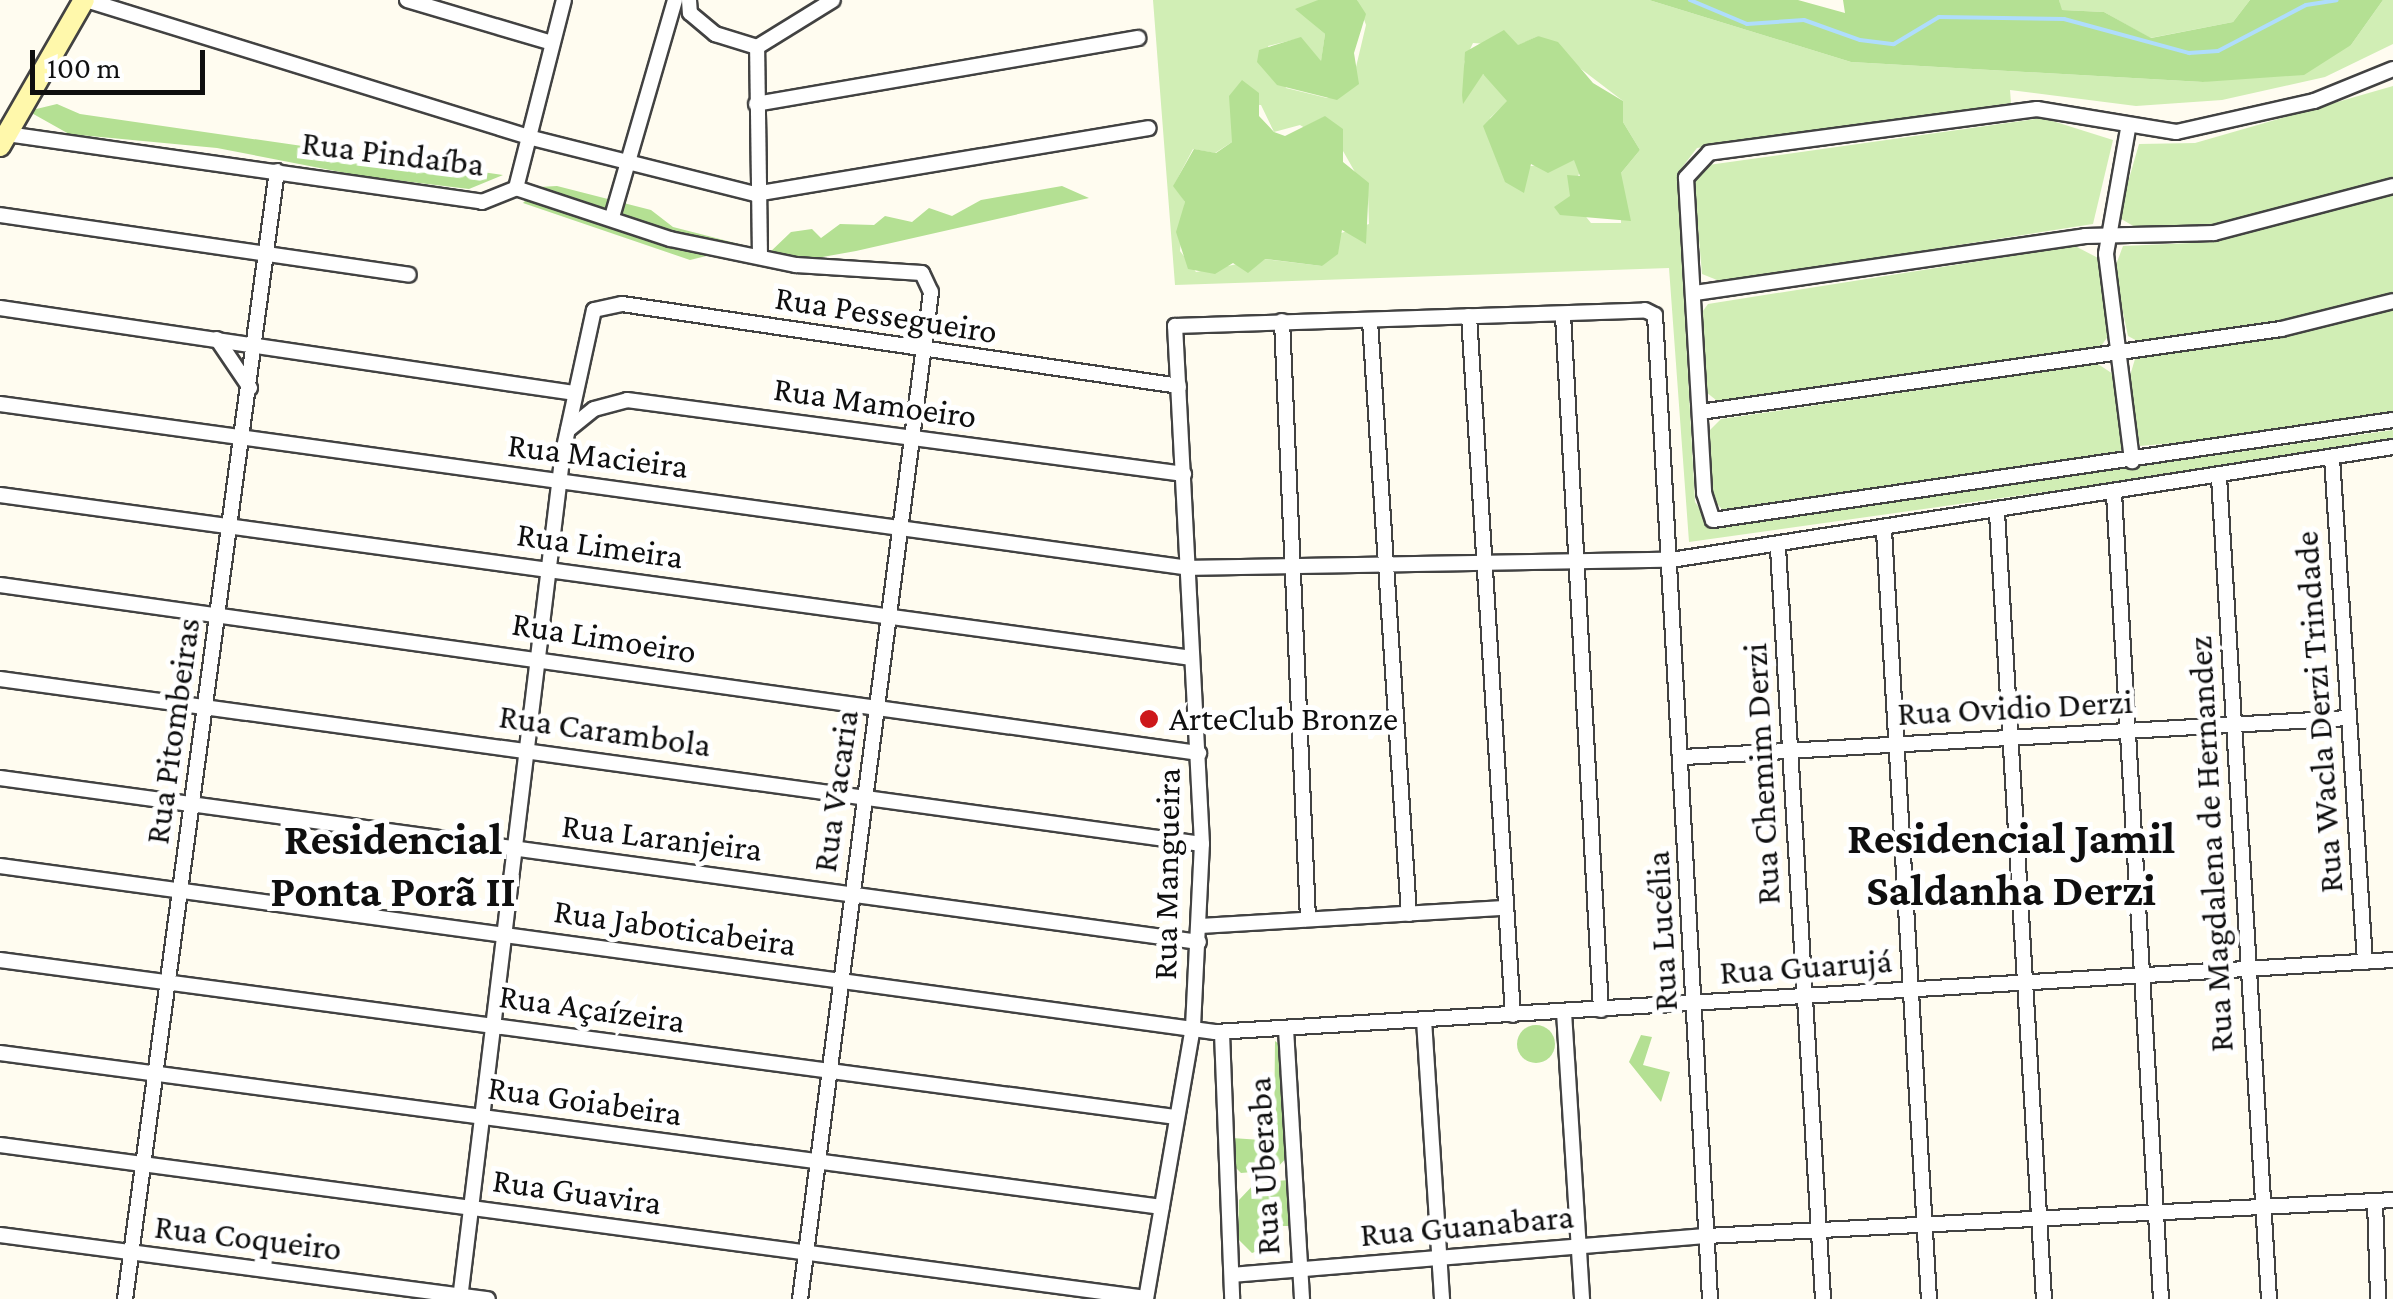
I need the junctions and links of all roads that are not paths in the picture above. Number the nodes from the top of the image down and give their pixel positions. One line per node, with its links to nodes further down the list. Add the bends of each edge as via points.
1 (85, 0): 14 (street); 15 (main road)
2 (407, 0): 8 (street)
3 (564, 0): 8 (street)
4 (675, 0): 16 (street)
5 (689, 0): 9 (street, via 690,13 715,34)
6 (833, 0): 9 (street)
7 (1138, 38): 11 (street)
8 (552, 43): 14 (street)
9 (757, 46): 11 (street)
10 (2393, 70): 13 (street, via 2314,102 2194,128)
11 (756, 104): 20 (street)
12 (1148, 128): 20 (street)
13 (2128, 128): 23 (street); 28 (street, via 2038,109 1700,155 1686,178)
14 (528, 136): 16 (street); 19 (street)
15 (4, 140): 17 (street, Rua Pindaíba)
16 (630, 159): 20 (street); 22 (street)
17 (277, 171): 19 (street, Rua Pindaíba, via 482,202); 24 (street, Rua Pitombeiras)
18 (2393, 186): 23 (street, via 2214,233)
19 (516, 188): 22 (street, Rua Pindaíba)
20 (755, 194): 25 (street)
21 (0, 215): 24 (street)
22 (612, 216): 25 (street, Rua Pindaíba)
23 (2106, 235): 28 (street); 38 (street)
24 (268, 253): 26 (street); 36 (street, Rua Pitombeiras)
25 (760, 256): 27 (street, Rua Pindaíba, via 922,274)
26 (409, 275)
27 (931, 292): 37 (street, Rua Vacaria)
28 (1694, 293): 43 (street)
29 (2393, 301): 38 (street)
30 (0, 308): 35 (street)
31 (1563, 314): 32 (street); 61 (street, Rua Lucélia, via 1655,316); 62 (street)
32 (1468, 316): 34 (street); 63 (street)
33 (1282, 321): 34 (street); 39 (street, Rua Mangueira, via 1176,326); 67 (street)
34 (1370, 321): 64 (street)
35 (217, 339): 36 (street); 40 (street)
36 (256, 344): 40 (street, Rua Pitombeiras); 41 (street)
37 (924, 353): 39 (street, Rua Pessegueiro); 41 (street, Rua Pessegueiro, via 622,304 589,317); 47 (street, Rua Vacaria)
38 (2120, 354): 43 (street); 50 (street)
39 (1178, 386): 51 (street, Rua Mangueira)
40 (250, 388): 46 (street, Rua Pitombeiras)
41 (574, 393): 45 (street)
42 (0, 404): 46 (street, Rua Macieira)
43 (1700, 412): 50 (street, via 1704,504 1714,520 1729,522)
44 (2393, 420): 50 (street)
45 (567, 431): 47 (street, Rua Mamoeiro, via 594,409 626,400); 53 (street)
46 (242, 438): 53 (street, Rua Macieira); 58 (street, Rua Pitombeiras)
47 (913, 438): 51 (street, Rua Mamoeiro); 57 (street, Rua Vacaria)
48 (2393, 447): 49 (street, Rua Macieira)
49 (2332, 458): 52 (street, Rua Macieira); 76 (street, Rua Wacla Derzi Trindade)
50 (2132, 461)
51 (1184, 474): 65 (street, Rua Mangueira)
52 (2219, 477): 54 (street, Rua Macieira); 77 (street, Rua Magdalena de Hernandez)
53 (560, 482): 57 (street, Rua Macieira); 66 (street)
54 (2114, 494): 56 (street, Rua Macieira); 78 (street)
55 (0, 495): 58 (street, Rua Limeira)
56 (1997, 513): 59 (street, Rua Macieira); 79 (street)
57 (902, 524): 65 (street, Rua Macieira); 70 (street, Rua Vacaria)
58 (229, 527): 66 (street, Rua Limeira); 69 (street, Rua Pitombeiras)
59 (1884, 531): 60 (street, Rua Macieira); 80 (street)
60 (1778, 548): 61 (street, Rua Macieira); 81 (street, Rua Chemim Derzi)
61 (1671, 560): 62 (street, Rua Macieira); 84 (street, Rua Lucélia)
62 (1577, 562): 63 (street, Rua Macieira); 109 (street)
63 (1482, 563): 64 (street, Rua Macieira); 93 (street)
64 (1386, 564): 67 (street, Rua Macieira); 94 (street)
65 (1189, 568): 67 (street, Rua Macieira); 72 (street, Rua Mangueira)
66 (553, 569): 70 (street, Rua Limeira); 71 (street)
67 (1295, 569): 95 (street)
68 (0, 585): 69 (street, Rua Limoeiro)
69 (219, 616): 71 (street, Rua Limoeiro); 74 (street, Rua Pitombeiras)
70 (890, 618): 72 (street, Rua Limeira); 75 (street, Rua Vacaria)
71 (544, 658): 75 (street, Rua Limoeiro); 82 (street)
72 (1192, 658): 83 (street, Rua Mangueira)
73 (0, 679): 74 (street, Rua Carambola)
74 (206, 708): 82 (street, Rua Carambola); 87 (street, Rua Pitombeiras)
75 (878, 714): 83 (street, Rua Limoeiro); 86 (street, Rua Vacaria)
76 (2349, 718): 77 (street, Rua Ovidio Derzi); 100 (street, Rua Wacla Derzi Trindade)
77 (2236, 724): 78 (street, Rua Ovidio Derzi); 101 (street, Rua Magdalena de Hernandez)
78 (2126, 731): 79 (street, Rua Ovidio Derzi); 102 (street)
79 (2010, 738): 80 (street, Rua Ovidio Derzi); 105 (street)
80 (1898, 744): 81 (street, Rua Ovidio Derzi); 106 (street)
81 (1790, 751): 84 (street, Rua Ovidio Derzi); 107 (street, Rua Chemim Derzi)
82 (532, 752): 86 (street, Rua Carambola); 89 (street)
83 (1199, 753): 88 (street, Rua Mangueira)
84 (1684, 757): 108 (street, Rua Lucélia)
85 (0, 778): 87 (street, Rua Laranjeira)
86 (863, 797): 88 (street, Rua Carambola); 92 (street, Rua Vacaria)
87 (194, 801): 89 (street, Rua Laranjeira); 91 (street, Rua Pitombeiras)
88 (1202, 844): 97 (street, Rua Mangueira)
89 (519, 850): 92 (street, Rua Laranjeira); 96 (street)
90 (0, 866): 91 (street, Rua Jaboticabeira)
91 (181, 891): 96 (street, Rua Jaboticabeira); 104 (street, Rua Pitombeiras)
92 (851, 892): 97 (street, Rua Laranjeira); 103 (street, Rua Vacaria)
93 (1505, 908): 94 (street, Rua Laranjeira); 111 (street)
94 (1409, 914): 95 (street, Rua Laranjeira)
95 (1308, 919): 97 (street, Rua Laranjeira)
96 (508, 934): 103 (street, Rua Jaboticabeira); 113 (street)
97 (1199, 934): 114 (street, Rua Mangueira)
98 (0, 960): 104 (street, Rua Açaízeira)
99 (2393, 960): 100 (street, Rua Guarujá)
100 (2365, 962): 101 (street, Rua Guarujá)
101 (2246, 970): 102 (street, Rua Guarujá); 129 (street, Rua Magdalena de Hernandez)
102 (2143, 976): 105 (street, Rua Guarujá); 130 (street)
103 (839, 982): 114 (street, Rua Jaboticabeira); 118 (street, Rua Vacaria)
104 (168, 984): 113 (street, Rua Açaízeira); 119 (street, Rua Pitombeiras)
105 (2021, 984): 106 (street, Rua Guarujá); 131 (street)
106 (1913, 990): 107 (street, Rua Guarujá); 132 (street)
107 (1804, 997): 108 (street, Rua Guarujá); 133 (street, Rua Chemim Derzi)
108 (1695, 1004): 109 (street, Rua Guarujá); 135 (street, Rua Lucélia)
109 (1601, 1010): 110 (street, Rua Guarujá)
110 (1564, 1012): 111 (street, Rua Guarujá); 136 (street)
111 (1513, 1015): 112 (street, Rua Guarujá)
112 (1424, 1020): 115 (street, Rua Guarujá); 139 (street)
113 (496, 1026): 118 (street, Rua Açaízeira); 120 (street)
114 (1193, 1026): 116 (street, Rua Jaboticabeira); 121 (street, Rua Mangueira)
115 (1286, 1029): 116 (street, Rua Guarujá); 140 (street, Rua Uberaba)
116 (1222, 1032): 141 (street)
117 (0, 1053): 119 (street, Rua Goiabeira)
118 (828, 1073): 121 (street, Rua Açaízeira); 123 (street, Rua Vacaria)
119 (156, 1075): 120 (street, Rua Goiabeira); 124 (street, Rua Pitombeiras)
120 (483, 1117): 123 (street, Rua Goiabeira); 127 (street)
121 (1175, 1117): 128 (street, Rua Mangueira)
122 (0, 1145): 124 (street, Rua Guavira)
123 (817, 1164): 128 (street, Rua Goiabeira); 138 (street, Rua Vacaria)
124 (144, 1165): 127 (street, Rua Guavira); 137 (street, Rua Pitombeiras)
125 (2375, 1200): 126 (street, Rua Guanabara); 129 (street, Rua Guanabara); 157 (street)
126 (2393, 1200)
127 (472, 1206): 138 (street, Rua Guavira); 142 (street)
128 (1162, 1207): 146 (street, Rua Mangueira)
129 (2263, 1207): 130 (street, Rua Guanabara); 156 (street, Rua Magdalena de Hernandez)
130 (2156, 1214): 131 (street, Rua Guanabara); 155 (street)
131 (2038, 1221): 132 (street, Rua Guanabara); 154 (street)
132 (1924, 1228): 133 (street, Rua Guanabara); 153 (street)
133 (1819, 1232): 135 (street, Rua Guanabara); 152 (street, Rua Chemim Derzi)
134 (0, 1234): 137 (street, Rua Coqueiro)
135 (1706, 1236): 136 (street, Rua Guanabara); 151 (street, Rua Lucélia)
136 (1580, 1246): 139 (street, Rua Guanabara); 150 (street)
137 (132, 1253): 142 (street, Rua Coqueiro); 143 (street, Rua Pitombeiras)
138 (806, 1256): 145 (street, Rua Vacaria); 146 (street, Rua Guavira)
139 (1440, 1258): 140 (street, Rua Guanabara); 149 (street)
140 (1299, 1270): 141 (street, Rua Guanabara); 148 (street, Rua Uberaba)
141 (1232, 1275): 147 (street)
142 (460, 1297): 144 (street, Rua Coqueiro)
143 (126, 1299)
144 (488, 1299)
145 (800, 1299)
146 (1146, 1299)
147 (1232, 1299)
148 (1302, 1299)
149 (1442, 1299)
150 (1582, 1299)
151 (1710, 1299)
152 (1824, 1299)
153 (1929, 1299)
154 (2044, 1299)
155 (2161, 1299)
156 (2269, 1299)
157 (2378, 1299)

